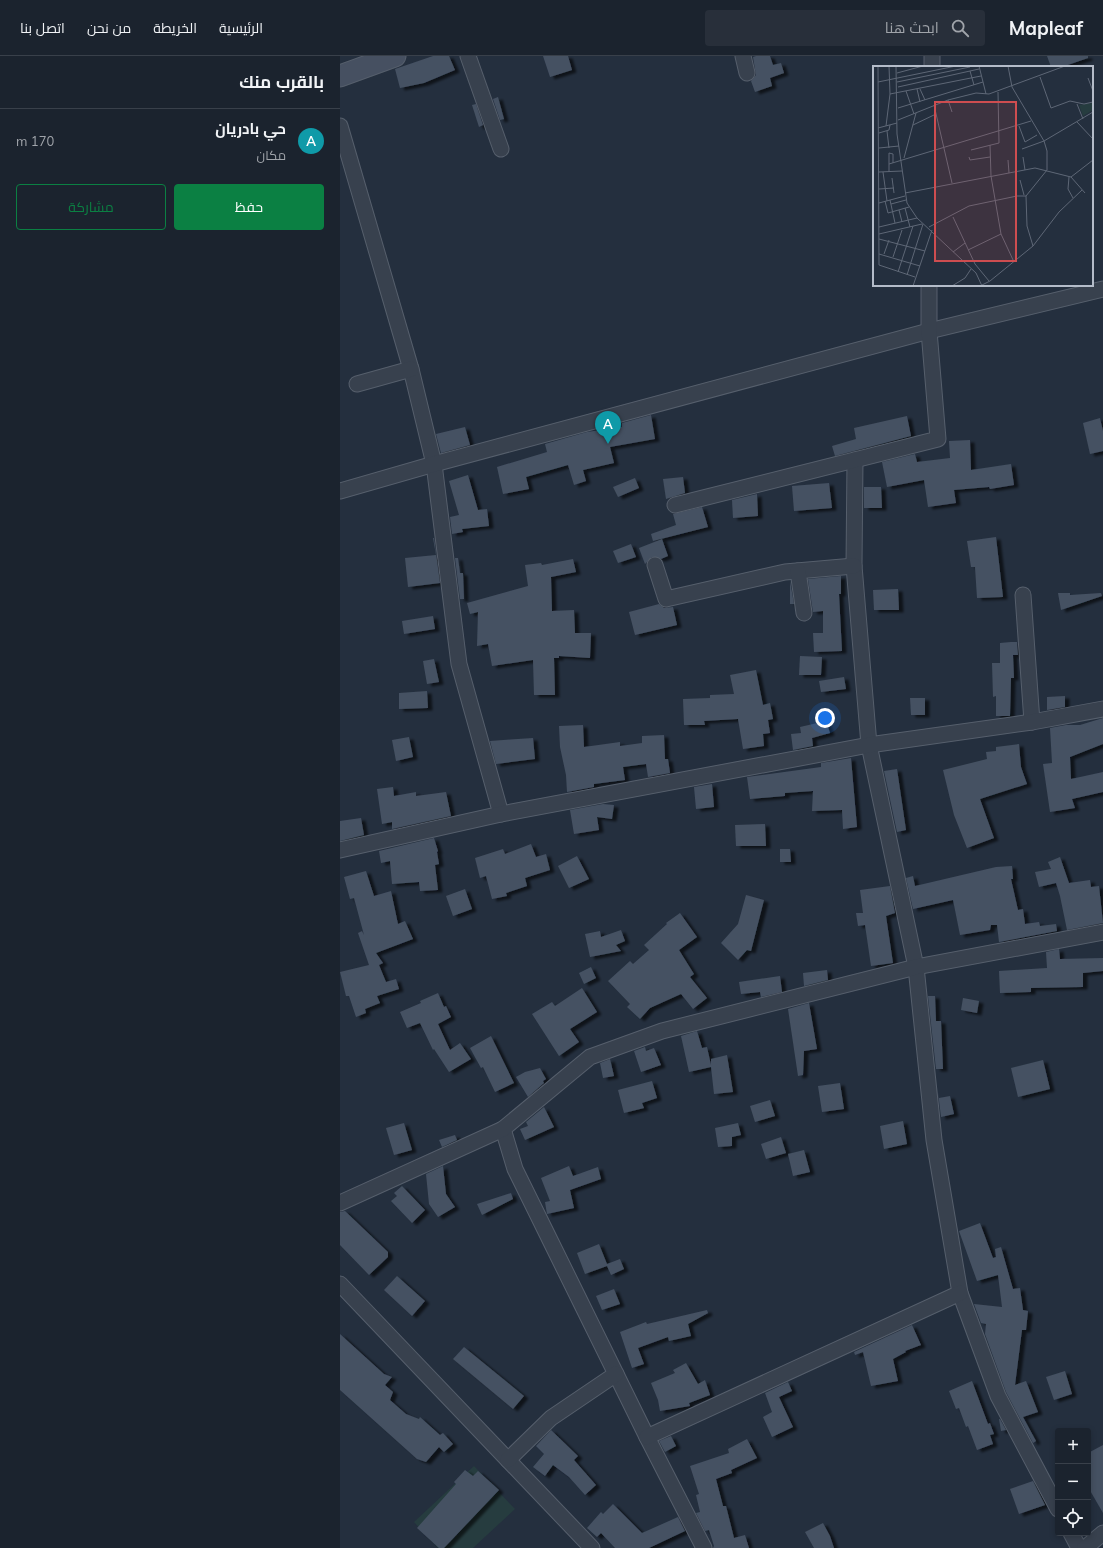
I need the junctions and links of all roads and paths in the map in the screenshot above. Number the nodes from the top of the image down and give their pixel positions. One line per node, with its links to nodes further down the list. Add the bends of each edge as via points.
1 (395, 56): 5 (street)
2 (468, 56): 7 (street)
3 (743, 56): 4 (street)
4 (748, 73)
5 (340, 76)
6 (340, 126): 8 (street)
7 (501, 149)
8 (346, 169): 12 (street)
9 (929, 286): 11 (street)
10 (1103, 290): 11 (street)
11 (929, 331): 14 (street, via 938,439); 15 (street)
12 (411, 369): 13 (street); 15 (street)
13 (357, 384)
14 (855, 460): 17 (street); 19 (street)
15 (434, 464): 16 (street); 26 (street, via 460,664)
16 (340, 491)
17 (675, 505)
18 (655, 565): 20 (street, via 666,599)
19 (854, 566): 20 (street); 25 (street)
20 (798, 571): 22 (street)
21 (1023, 595): 24 (street)
22 (804, 613)
23 (1103, 709): 24 (street)
24 (1032, 722): 25 (street)
25 (868, 745): 26 (street); 29 (street)
26 (501, 814): 27 (street)
27 (340, 850)
28 (1103, 932): 29 (street)
29 (916, 967): 30 (street, via 662,1031 590,1057); 33 (street, via 934,1140)
30 (503, 1129): 31 (street); 34 (street, via 515,1169)
31 (340, 1203)
32 (340, 1284): 36 (street)
33 (960, 1293): 35 (street); 37 (street, via 998,1396)
34 (616, 1374): 35 (street); 36 (street, via 551,1418)
35 (647, 1436): 40 (street)
36 (508, 1460): 41 (street)
37 (1055, 1503)
38 (1103, 1533): 43 (street)
39 (1073, 1536): 42 (street)
40 (698, 1545)
41 (592, 1548)
42 (1079, 1548)
43 (1085, 1548)

